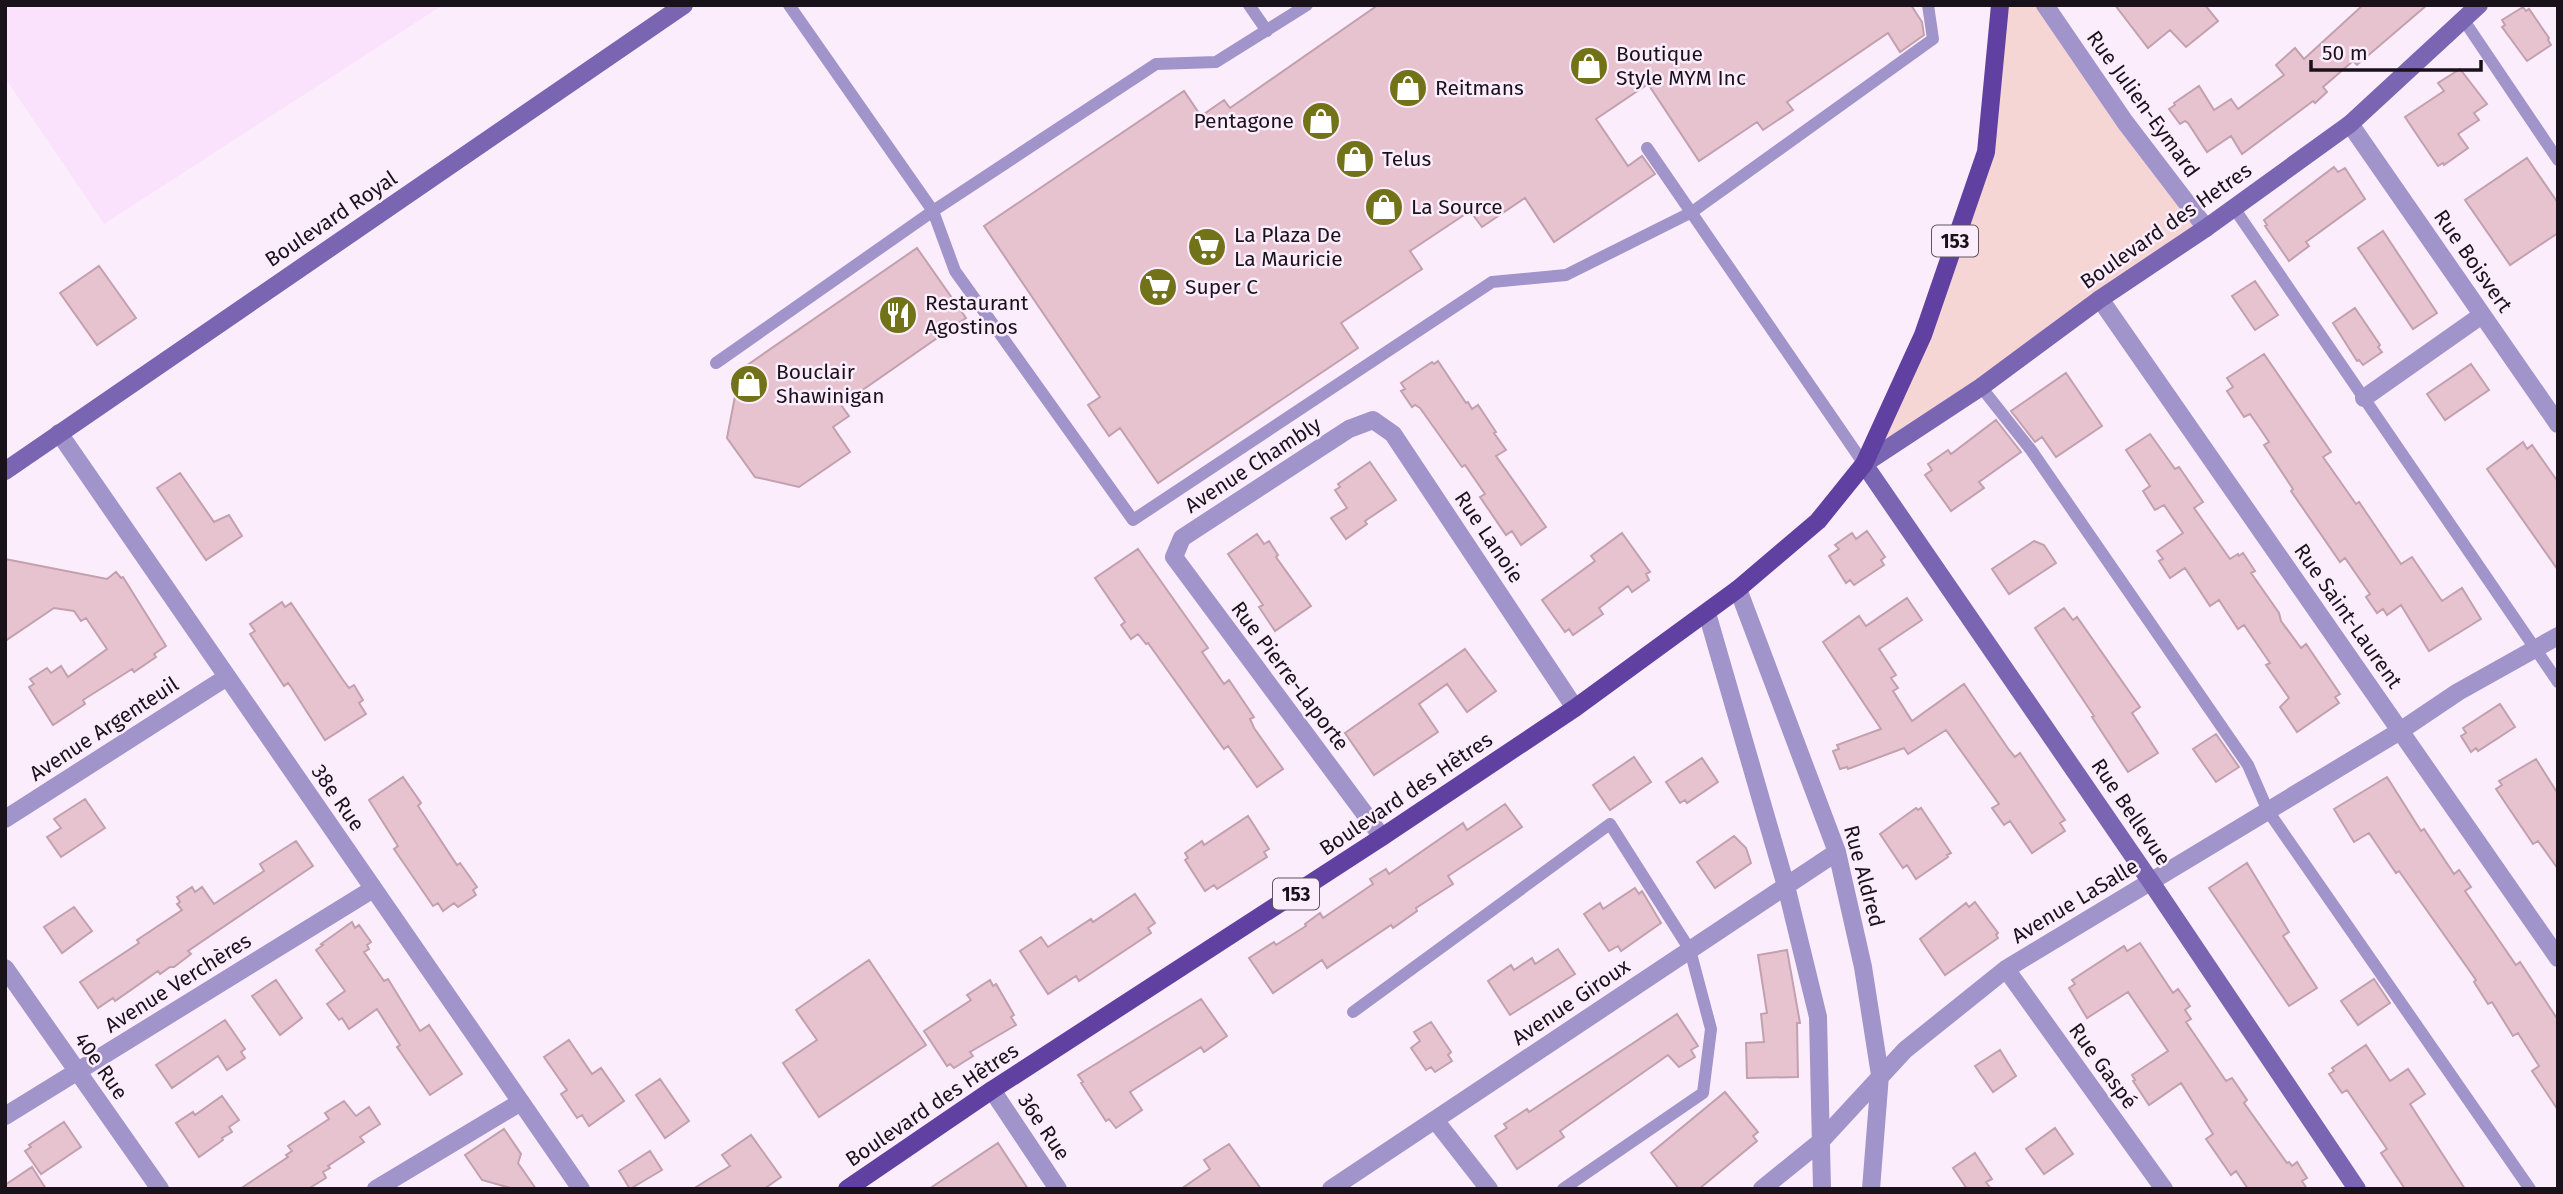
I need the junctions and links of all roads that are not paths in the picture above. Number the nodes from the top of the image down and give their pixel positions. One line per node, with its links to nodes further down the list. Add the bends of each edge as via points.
1 (684, 5): 25 (street, Boulevard Royal)
2 (789, 5): 15 (lane)
3 (1249, 5): 10 (lane)
4 (1307, 5): 10 (lane)
5 (1928, 5): 16 (lane, via 1933,39)
6 (2000, 5): 26 (main road, 153, via 1986,152 1923,335)
7 (2045, 5): 17 (street, Rue Julien-Eymard, via 2125,122)
8 (2479, 5): 9 (street, Boulevard des Hetres)
9 (2463, 19): 11 (street, Boulevard des Hetres); 13 (lane)
10 (1267, 31): 15 (lane, via 1216,62 1156,64)
11 (2350, 124): 14 (street, Boulevard des Hetres); 19 (street, Rue Boisvert)
12 (1647, 148): 16 (lane)
13 (2558, 160)
14 (2234, 208): 17 (street, Boulevard des Hetres); 22 (lane)
15 (933, 211): 16 (lane, via 955,271 1133,520 1492,282 1566,275); 20 (lane)
16 (1692, 212): 26 (lane)
17 (2206, 228): 18 (street, Boulevard des Hetres)
18 (2100, 299): 21 (street, Boulevard des Hetres); 36 (street, Rue Saint-Laurent)
19 (2482, 315): 22 (street); 23 (street, Rue Boisvert)
20 (716, 363)
21 (1980, 387): 26 (street, Boulevard des Hetres); 37 (lane, via 2031,450 2248,765)
22 (2364, 398): 32 (lane)
23 (2558, 424)
24 (1349, 429): 28 (street, Avenue Chambly); 35 (street, Rue Lanoie, via 1373,420 1393,434)
25 (58, 433): 27 (street, Boulevard Royal); 33 (street, 38e Rue)
26 (1864, 464): 29 (main road, 153, via 1818,521); 41 (street, Rue Bellevue)
27 (5, 471)
28 (1182, 538): 39 (street, Rue Pierre-Laporte, via 1174,557)
29 (1738, 589): 30 (main road, Boulevard des Hêtres / 153); 40 (street, Rue Aldred)
30 (1707, 613): 35 (main road, Boulevard des Hêtres / 153); 42 (street)
31 (2558, 636): 32 (street, Avenue LaSalle)
32 (2535, 649): 34 (lane); 36 (street, Avenue LaSalle)
33 (227, 677): 38 (street, Avenue Argenteuil); 43 (street, 38e Rue)
34 (2558, 682)
35 (1575, 708): 39 (main road, Boulevard des Hêtres / 153)
36 (2400, 731): 37 (street, Avenue LaSalle); 45 (street, Rue Saint-Laurent)
37 (2267, 811): 41 (street, Avenue LaSalle); 69 (lane)
38 (5, 819)
39 (1382, 837): 51 (main road, Boulevard des Hêtres / 153)
40 (1837, 852): 42 (street, Avenue Giroux); 50 (street, Rue Aldred, via 1863,967)
41 (2151, 882): 47 (street, Avenue LaSalle); 68 (street, Rue Bellevue)
42 (1786, 886): 44 (street, Avenue Giroux); 55 (street, via 1818,1017)
43 (373, 889): 49 (street, Avenue Verchères); 52 (street, 38e Rue)
44 (1690, 950): 48 (lane, via 1610,824); 54 (street, Avenue Giroux); 63 (lane, via 1711,1029 1703,1093)
45 (2558, 958)
46 (5, 968): 49 (street, 40e Rue)
47 (2006, 969): 50 (street, Avenue LaSalle); 67 (street, Rue Gaspé)
48 (1353, 1012)
49 (78, 1072): 53 (street, Avenue Verchères); 56 (street, 40e Rue)
50 (1880, 1075): 55 (street, Avenue LaSalle); 66 (street, Rue Aldred)
51 (992, 1090): 59 (main road, Boulevard des Hêtres / 153); 60 (street, 36e Rue)
52 (521, 1102): 57 (street); 58 (street, 38e Rue)
53 (5, 1116)
54 (1435, 1120): 61 (street, Avenue Giroux); 62 (street)
55 (1820, 1142): 64 (street, Avenue LaSalle); 65 (street)
56 (160, 1189)
57 (376, 1189)
58 (581, 1189)
59 (847, 1189)
60 (1058, 1189)
61 (1331, 1189)
62 (1489, 1189)
63 (1563, 1189)
64 (1762, 1189)
65 (1822, 1189)
66 (1871, 1189)
67 (2164, 1189)
68 (2357, 1189)
69 (2530, 1189)

